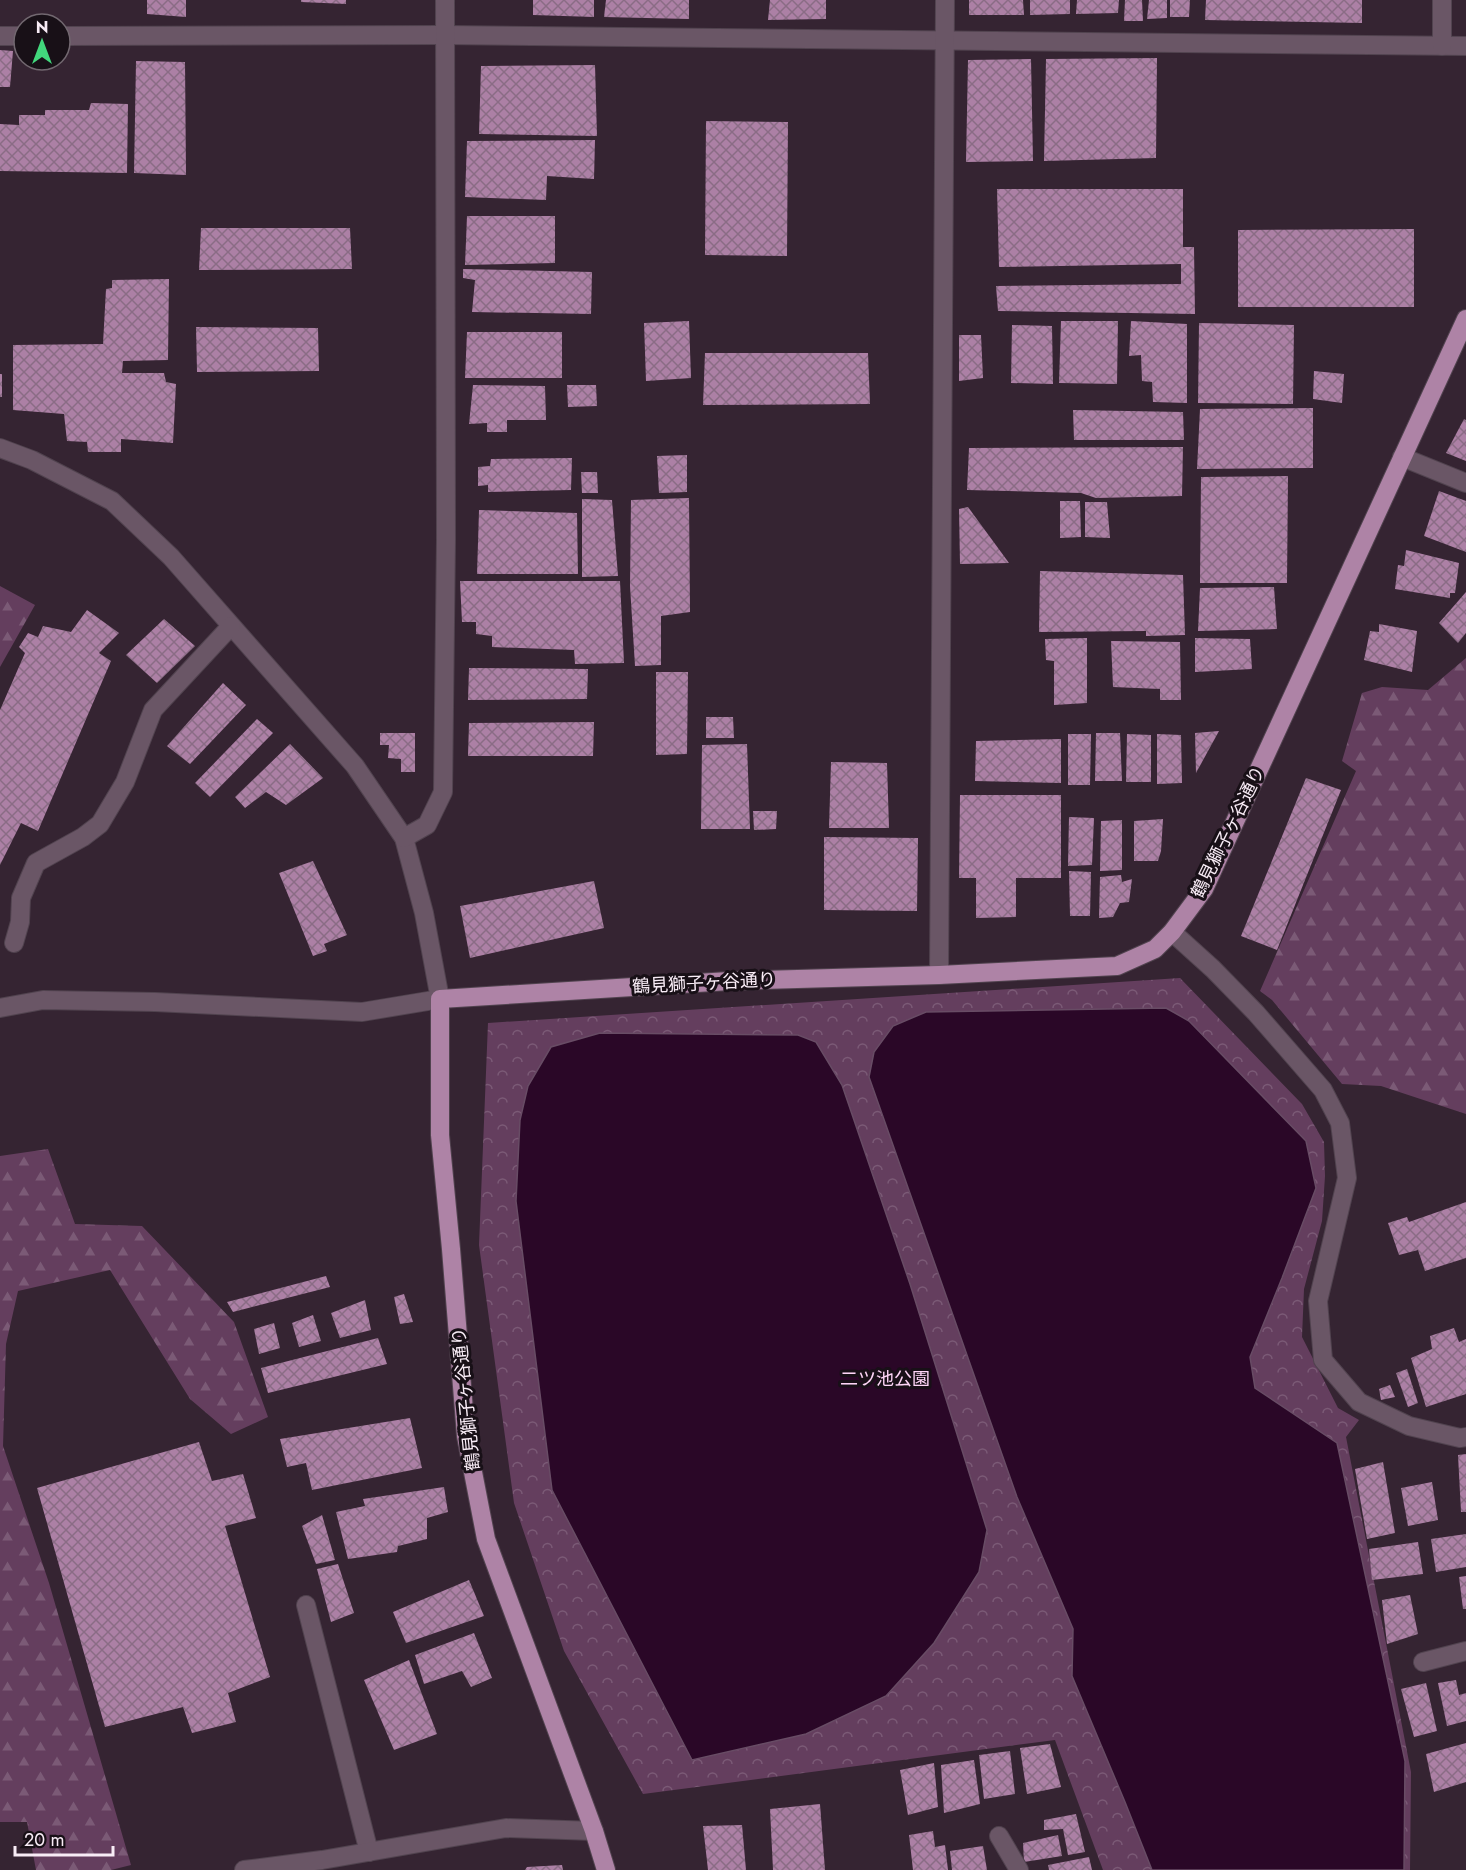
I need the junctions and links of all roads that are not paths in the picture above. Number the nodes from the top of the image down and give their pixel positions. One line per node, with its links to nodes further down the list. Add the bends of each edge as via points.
1 (445, 0): 4 (street)
2 (945, 0): 6 (street)
3 (1442, 0): 7 (street)
4 (445, 35): 5 (street); 6 (street); 14 (street, via 443,792 427,825)
5 (72, 36)
6 (945, 39): 7 (street); 17 (street)
7 (1442, 46): 8 (street)
8 (1466, 46)
9 (1466, 319): 11 (main road, 鶴見獅子ヶ谷通り)
10 (0, 448): 13 (street, via 112,501 171,557)
11 (1402, 457): 12 (street); 15 (main road, 鶴見獅子ヶ谷通り, via 1204,889)
12 (1466, 483)
13 (231, 626): 14 (street, via 355,766); 16 (street, via 153,710 125,782 100,824 36,864 21,898)
14 (404, 838): 18 (street, via 424,913)
15 (1172, 932): 17 (main road, 鶴見獅子ヶ谷通り, via 1155,949 1117,966); 20 (street, via 1256,1013 1323,1090 1340,1123 1347,1178 1318,1300 1323,1360 1359,1402 1409,1426)
16 (14, 943)
17 (939, 975): 18 (main road, 鶴見獅子ヶ谷通り, via 729,981)
18 (440, 999): 19 (street, via 362,1012 43,1000); 24 (main road, 鶴見獅子ヶ谷通り, via 440,1135 466,1436 486,1539)
19 (0, 1008)
20 (1466, 1437)
21 (306, 1605): 26 (street)
22 (1466, 1651): 23 (street)
23 (1423, 1662)
24 (594, 1831): 26 (street, via 506,1828); 28 (main road, 鶴見獅子ヶ谷通り)
25 (999, 1836): 29 (street)
26 (369, 1852): 27 (street)
27 (244, 1870)
28 (606, 1870)
29 (1019, 1870)

